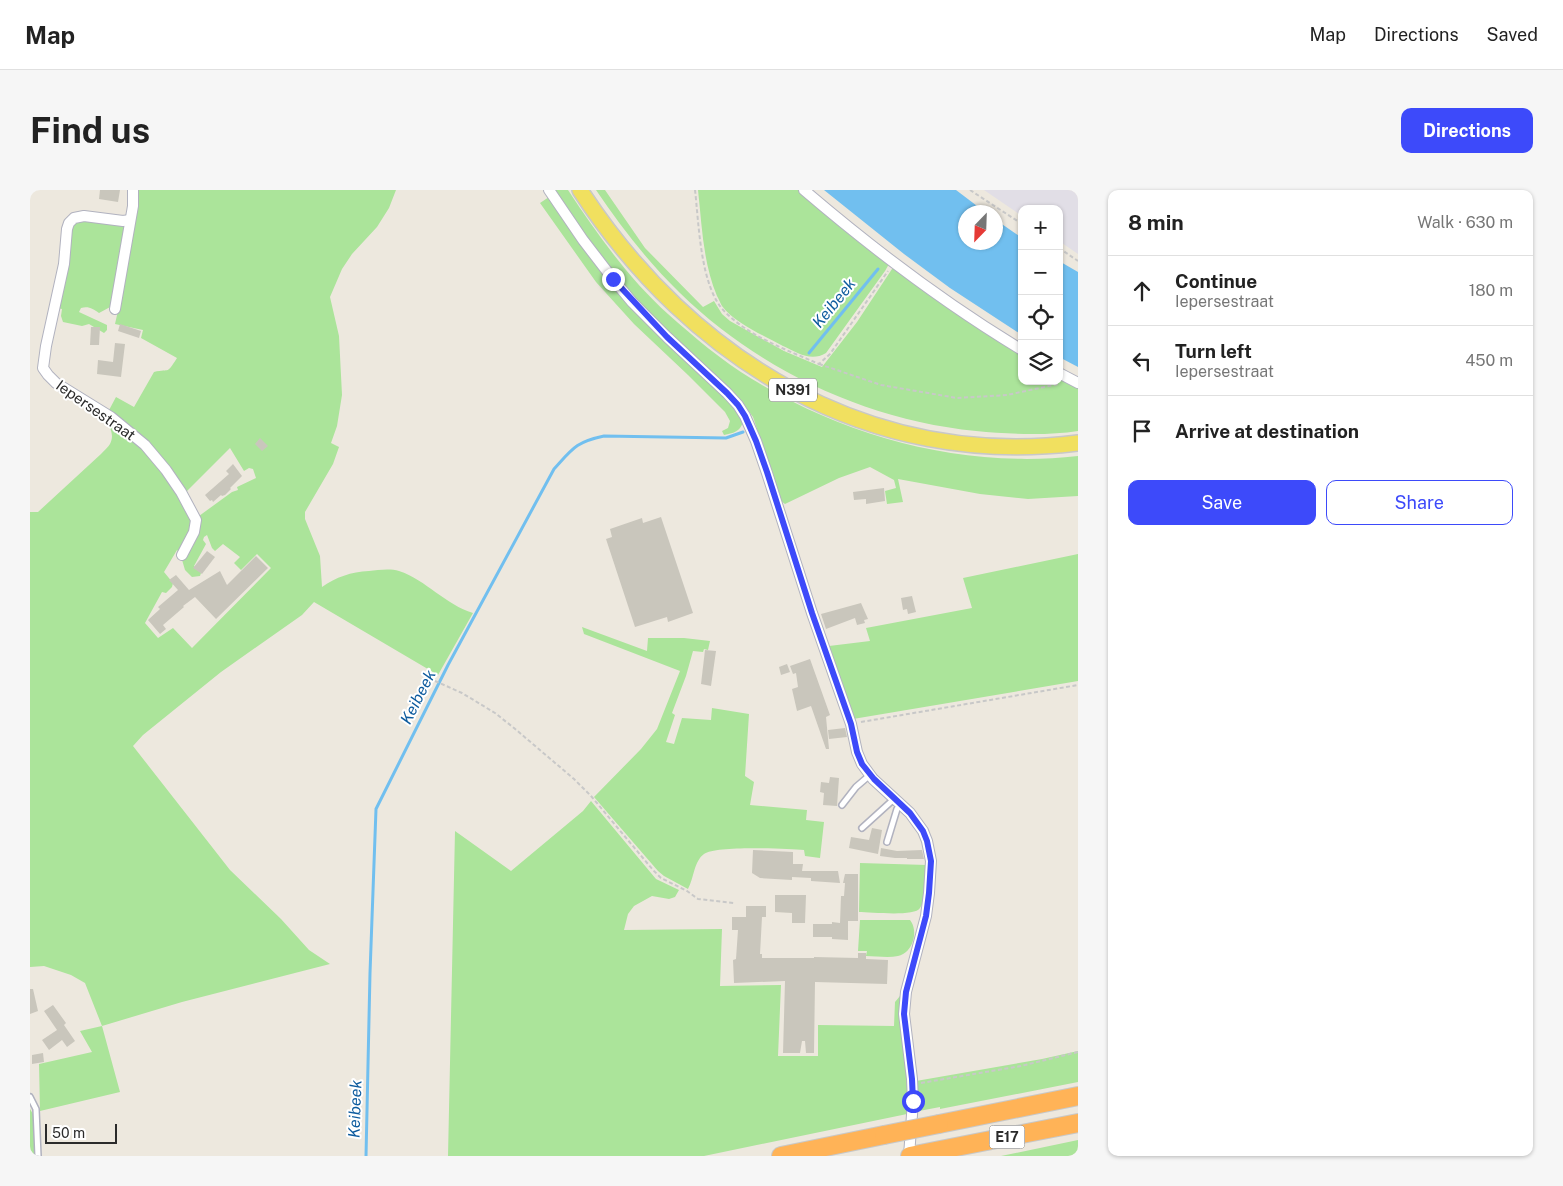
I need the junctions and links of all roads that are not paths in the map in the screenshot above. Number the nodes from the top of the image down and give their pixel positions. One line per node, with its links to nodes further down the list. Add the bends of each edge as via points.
1 (133, 190): 5 (street)
2 (549, 190): 12 (street, via 626,294 727,393 745,416 851,724 857,752)
3 (580, 190): 10 (main road, N391, via 614,239 676,307 743,361 805,397 861,421 929,439 1005,447)
4 (804, 190): 7 (street, via 942,299)
5 (130, 220): 6 (street); 11 (street, Iepersestraat, via 84,216 69,223 44,368 56,383 110,417 145,444 161,462 196,520 194,532)
6 (115, 309)
7 (1018, 347)
8 (1063, 375): 9 (street)
9 (1076, 382)
10 (1078, 443)
11 (182, 555)
12 (870, 774): 13 (street); 14 (lane)
13 (898, 802): 15 (lane); 16 (lane); 22 (street, via 923,831 931,861 926,916 904,1014 913,1101)
14 (842, 805)
15 (862, 828)
16 (887, 842)
17 (1078, 1096): 21 (highway, E17, bridge)
18 (30, 1097): 20 (lane, via 36,1109)
19 (1078, 1123): 22 (highway, E17)
20 (38, 1156)
21 (781, 1156)
22 (909, 1156)

